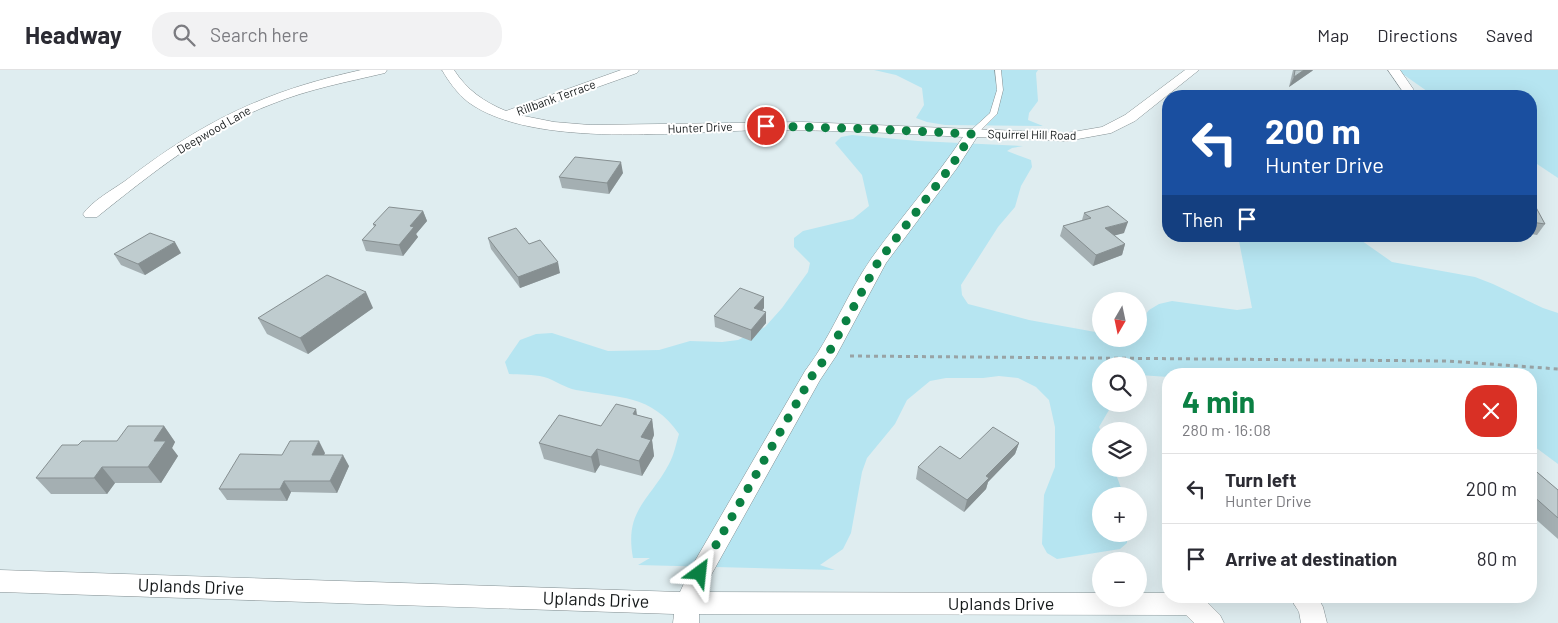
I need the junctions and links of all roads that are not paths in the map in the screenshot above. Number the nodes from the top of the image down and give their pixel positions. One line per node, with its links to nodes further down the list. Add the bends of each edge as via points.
1 (381, 70): 12 (street, Deepwood Lane, via 314,84 229,118 150,168)
2 (448, 70): 10 (street, Hunter Drive, via 474,101)
3 (633, 70): 10 (street, Rillbank Terrace)
4 (998, 70): 11 (lane, via 1000,90 994,114)
5 (1194, 70): 7 (street, Squirrel Hill Road)
6 (1394, 70): 8 (street)
7 (1167, 90)
8 (1408, 90)
9 (1162, 94): 11 (street, Squirrel Hill Road, via 1130,118 1106,130 1067,136)
10 (506, 115): 11 (street, Hunter Drive, via 562,127 606,129 766,126)
11 (972, 134): 17 (street, via 878,262 700,573)
12 (92, 214)
13 (0, 581): 17 (street, Uplands Drive)
14 (1162, 601): 17 (street, Uplands Drive)
15 (1196, 603): 18 (street, Uplands Drive)
16 (1307, 603): 19 (street)
17 (686, 613)
18 (1211, 623)
19 (1314, 623)

